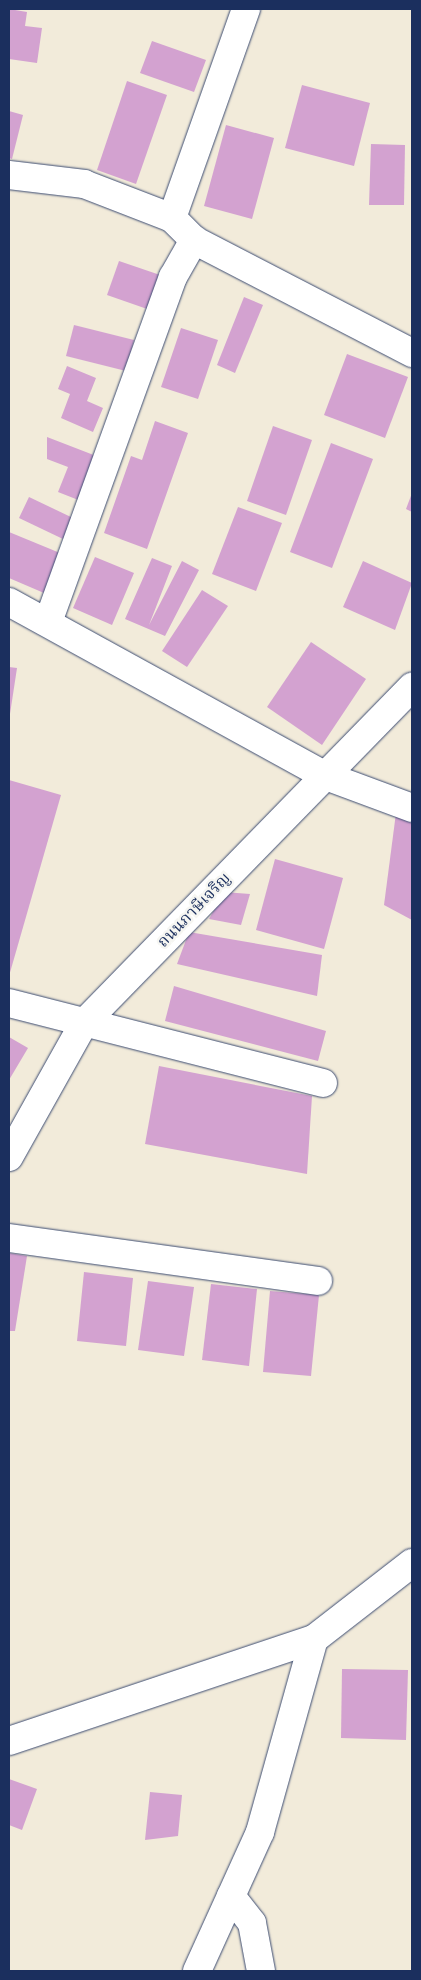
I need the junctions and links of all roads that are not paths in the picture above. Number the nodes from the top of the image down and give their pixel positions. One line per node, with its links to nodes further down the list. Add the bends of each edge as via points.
1 (246, 9): 3 (street)
2 (9, 175): 3 (street, via 84,184)
3 (172, 218): 4 (street)
4 (194, 240): 5 (street); 7 (street, via 174,277)
5 (412, 353)
6 (9, 602): 7 (street)
7 (48, 622): 9 (street)
8 (412, 687): 9 (street, ถนนภาษีเจริญ)
9 (326, 776): 10 (street); 12 (street, ถนนภาษีเจริญ)
10 (412, 808)
11 (9, 1003): 12 (street)
12 (84, 1023): 13 (street); 14 (street, ถนนภาษีเจริญ)
13 (323, 1083)
14 (9, 1157)
15 (9, 1238): 16 (street)
16 (318, 1281)
17 (412, 1563): 18 (street)
18 (314, 1639): 19 (street); 20 (street, via 260,1832)
19 (9, 1741)
20 (231, 1896): 21 (street); 22 (street, via 252,1923)
21 (197, 1971)
22 (260, 1971)

